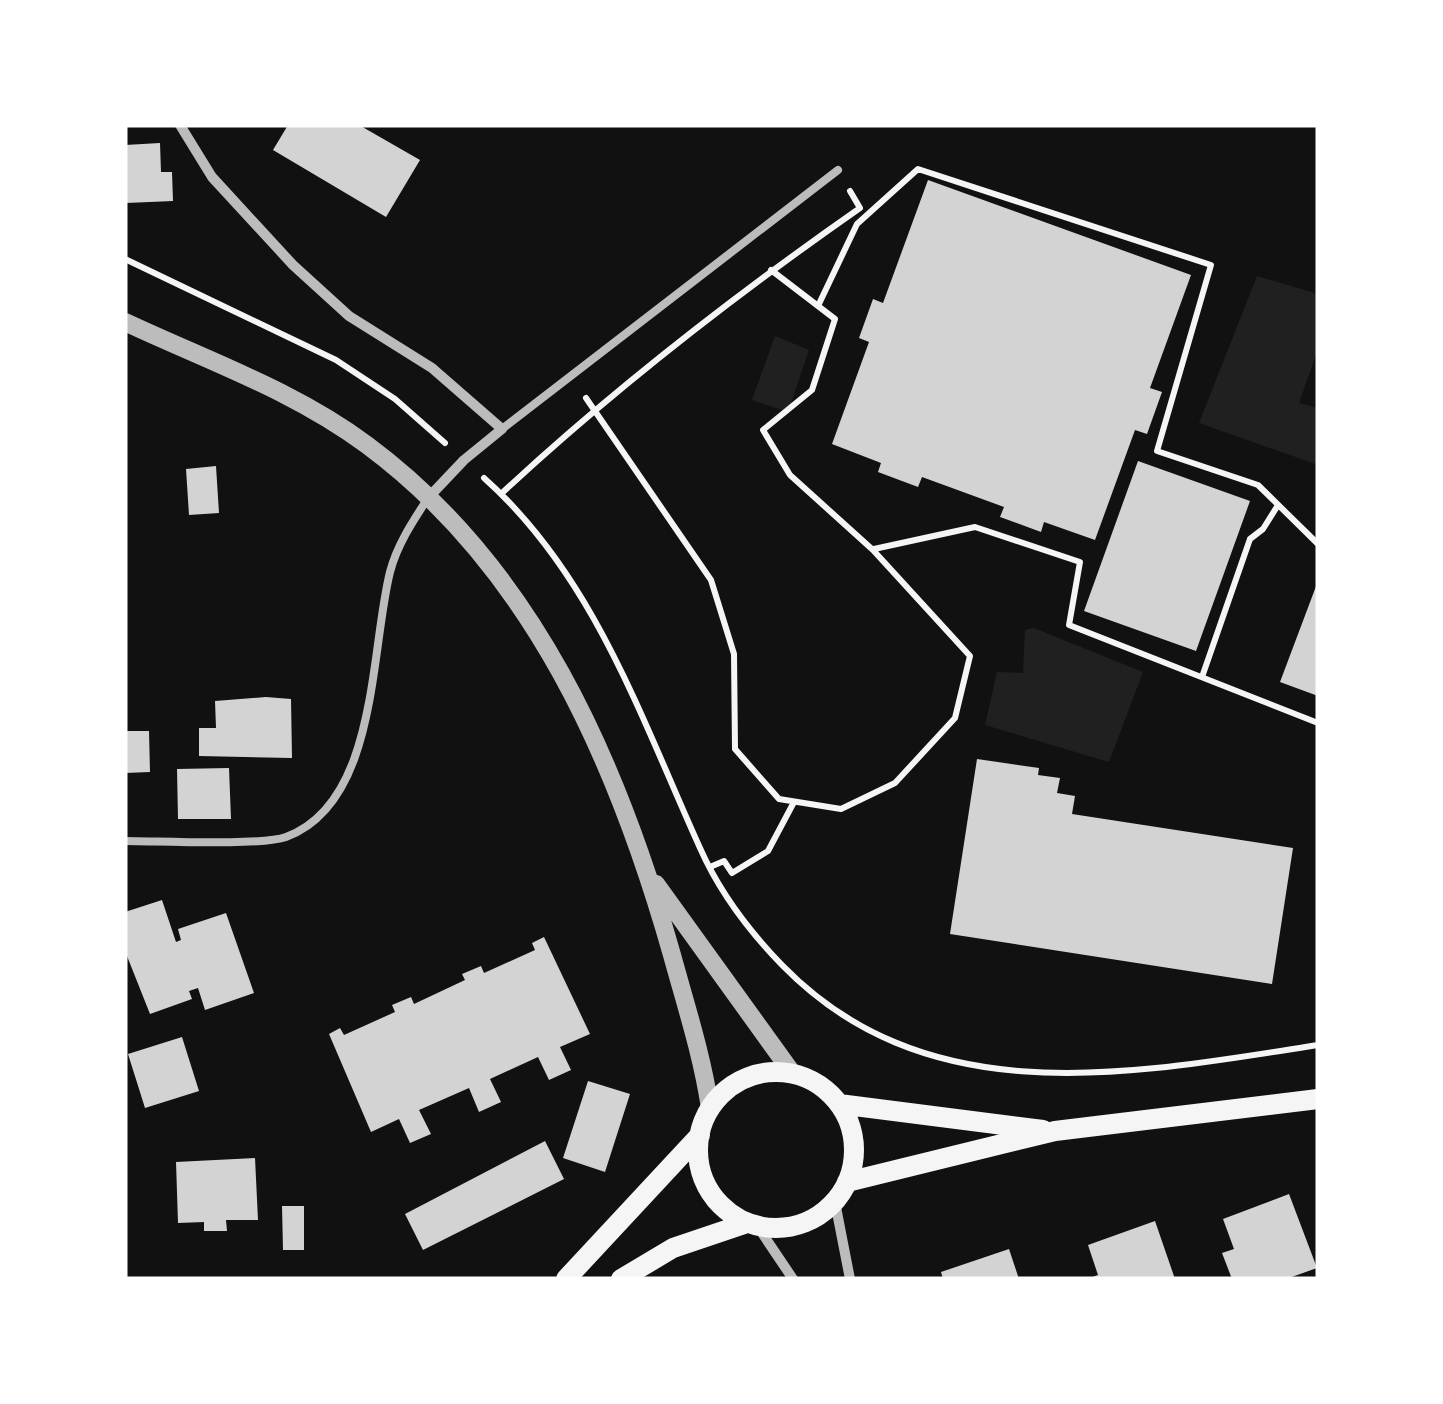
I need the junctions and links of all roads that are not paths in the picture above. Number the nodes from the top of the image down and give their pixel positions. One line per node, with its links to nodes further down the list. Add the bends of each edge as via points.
1 (180, 125): 4 (street, via 212,177 293,265 348,316 432,368)
2 (838, 170): 4 (lane)
3 (125, 322): 5 (street, via 289,396 368,446)
4 (502, 429): 5 (street)
5 (428, 498): 6 (lane, via 390,574 376,671 344,784 317,822 282,839); 7 (street, via 488,560 550,650)
6 (125, 841)
7 (649, 874): 8 (street); 11 (street, via 688,1000)
8 (793, 1074): 10 (main road); 11 (main road, via 746,1078)
9 (1318, 1099): 12 (main road)
10 (839, 1104): 12 (main road); 14 (main road, via 854,1142)
11 (710, 1108): 13 (main road)
12 (1055, 1131): 14 (main road)
13 (700, 1135): 16 (main road, via 702,1178 713,1197); 17 (main road)
14 (848, 1182): 15 (main road)
15 (835, 1202): 16 (main road, via 800,1225); 20 (street)
16 (753, 1225): 18 (main road, via 673,1248); 19 (street)
17 (566, 1279)
18 (621, 1279)
19 (793, 1279)
20 (850, 1279)

